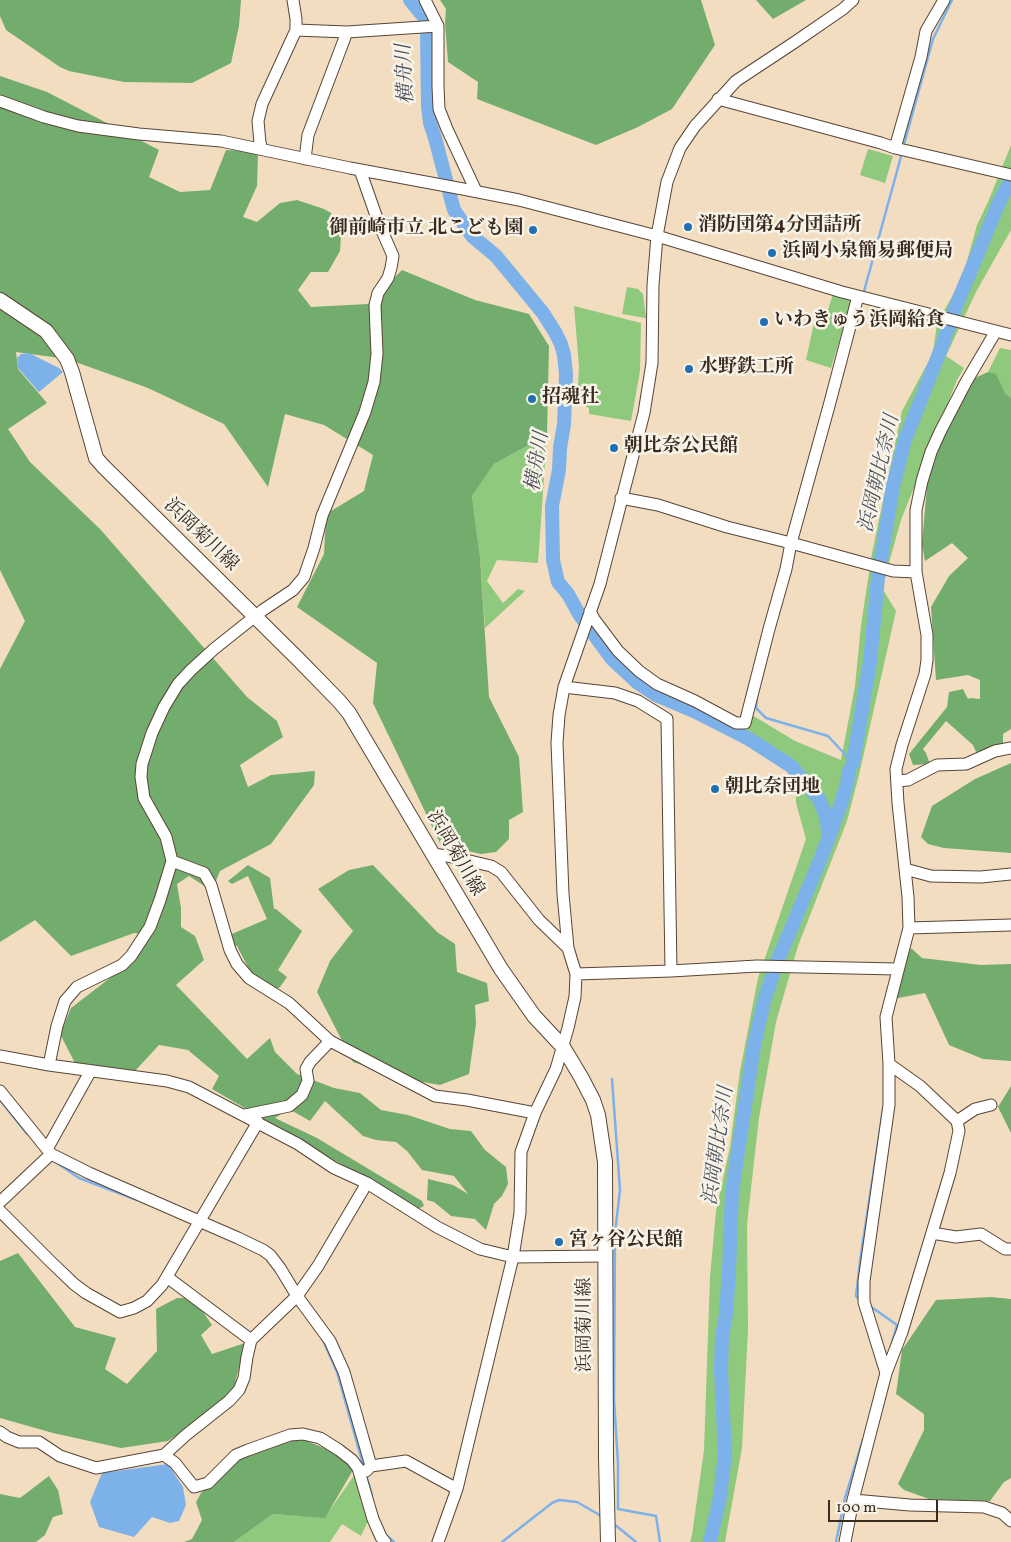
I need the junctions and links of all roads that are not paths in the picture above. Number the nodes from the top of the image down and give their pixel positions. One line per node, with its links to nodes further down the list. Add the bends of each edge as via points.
1 (293, 0): 6 (street)
2 (425, 0): 5 (street)
3 (853, 0): 8 (street, via 736,81)
4 (944, 0): 11 (street, via 926,31)
5 (438, 26): 7 (street); 15 (street, via 439,109)
6 (296, 30): 7 (street); 10 (street, via 262,104 258,121)
7 (347, 32): 12 (street, via 308,135)
8 (718, 99): 11 (street); 16 (street, via 680,148 667,182)
9 (0, 101): 10 (street, via 78,126 221,141)
10 (262, 149): 12 (street)
11 (901, 149): 14 (street)
12 (305, 159): 13 (street)
13 (360, 170): 15 (street); 25 (street, via 392,256 388,278 378,293 375,305 377,354 374,382 366,412 322,516 304,577 293,590)
14 (1011, 175)
15 (476, 191): 16 (street)
16 (657, 236): 17 (street); 21 (street, via 652,285 652,363 644,413)
17 (861, 297): 19 (street); 22 (street)
18 (0, 300): 25 (main road, 浜岡菊川線, via 46,331 67,358 96,458)
19 (996, 331): 20 (street); 23 (street, via 931,452 916,510)
20 (1011, 335)
21 (621, 498): 22 (street, via 658,505); 24 (street, via 600,584)
22 (794, 544): 23 (street, via 893,571); 24 (street, via 745,723 736,723 656,684 618,651)
23 (916, 572): 28 (street, via 928,660 902,745 896,769)
24 (590, 611): 26 (street)
25 (255, 617): 29 (main road, 浜岡菊川線, via 349,714); 30 (street, via 214,649 178,684 152,733 142,764 144,798 166,837)
26 (564, 687): 35 (street, via 557,743); 37 (street, via 615,693 638,701 668,719)
27 (1011, 748): 28 (street, via 994,751 966,764 937,765 908,780)
28 (897, 781): 31 (street)
29 (433, 854): 35 (street, via 491,866 501,872 539,920); 40 (main road, 浜岡菊川線, via 501,969 534,1016)
30 (172, 861): 39 (street, via 204,873 211,885 230,950 249,978 289,1003); 43 (street, via 150,927 131,956 122,965 78,987 65,1001 56,1026)
31 (906, 869): 32 (street, via 931,876); 34 (street)
32 (1011, 874)
33 (1011, 925): 34 (street)
34 (909, 928): 36 (street)
35 (568, 948): 38 (street)
36 (897, 969): 37 (street, via 757,966); 42 (street, via 886,1017)
37 (671, 971): 38 (street)
38 (576, 974): 40 (street, via 575,997)
39 (330, 1041): 47 (street, via 435,1096); 48 (street, via 310,1062 306,1070 308,1081 302,1095 289,1106)
40 (563, 1046): 47 (street); 58 (main road, 浜岡菊川線, via 598,1115 605,1162)
41 (0, 1056): 43 (street)
42 (889, 1064): 49 (street, via 920,1086); 63 (street, via 889,1105 864,1281 864,1302)
43 (49, 1065): 44 (street)
44 (90, 1072): 48 (street, via 189,1087); 51 (street)
45 (0, 1091): 51 (street)
46 (991, 1105): 49 (street, via 974,1109)
47 (535, 1113): 59 (street, via 521,1152 520,1214)
48 (245, 1115): 50 (street)
49 (957, 1121): 56 (street, via 959,1131 954,1155)
50 (258, 1122): 52 (street, via 334,1168); 55 (street)
51 (49, 1154): 53 (street); 55 (street)
52 (367, 1183): 59 (street, via 462,1241); 61 (street)
53 (0, 1202)
54 (0, 1211): 60 (street, via 74,1284 120,1312 148,1302)
55 (200, 1222): 60 (street); 61 (street, via 264,1250 280,1268)
56 (932, 1234): 57 (street, via 956,1237 981,1234 1004,1249); 63 (street)
57 (1011, 1249)
58 (606, 1256): 59 (street); 73 (main road, 浜岡菊川線)
59 (513, 1257): 68 (street)
60 (167, 1277): 62 (street)
61 (297, 1296): 62 (street); 66 (street, via 330,1341 344,1372)
62 (251, 1340): 65 (street, via 239,1390)
63 (886, 1373): 69 (street)
64 (0, 1432): 65 (street, via 19,1442 40,1442 60,1456 96,1468)
65 (164, 1455): 67 (street, via 175,1463 194,1487 208,1483 236,1455 290,1434 303,1434 320,1438 339,1450 352,1460)
66 (371, 1466): 67 (street); 68 (street, via 406,1461)
67 (361, 1476): 71 (street, via 372,1519)
68 (457, 1489): 72 (street)
69 (853, 1500): 70 (street, via 984,1507 1002,1513); 74 (street)
70 (1011, 1521)
71 (385, 1542)
72 (438, 1542)
73 (608, 1542)
74 (844, 1542)

